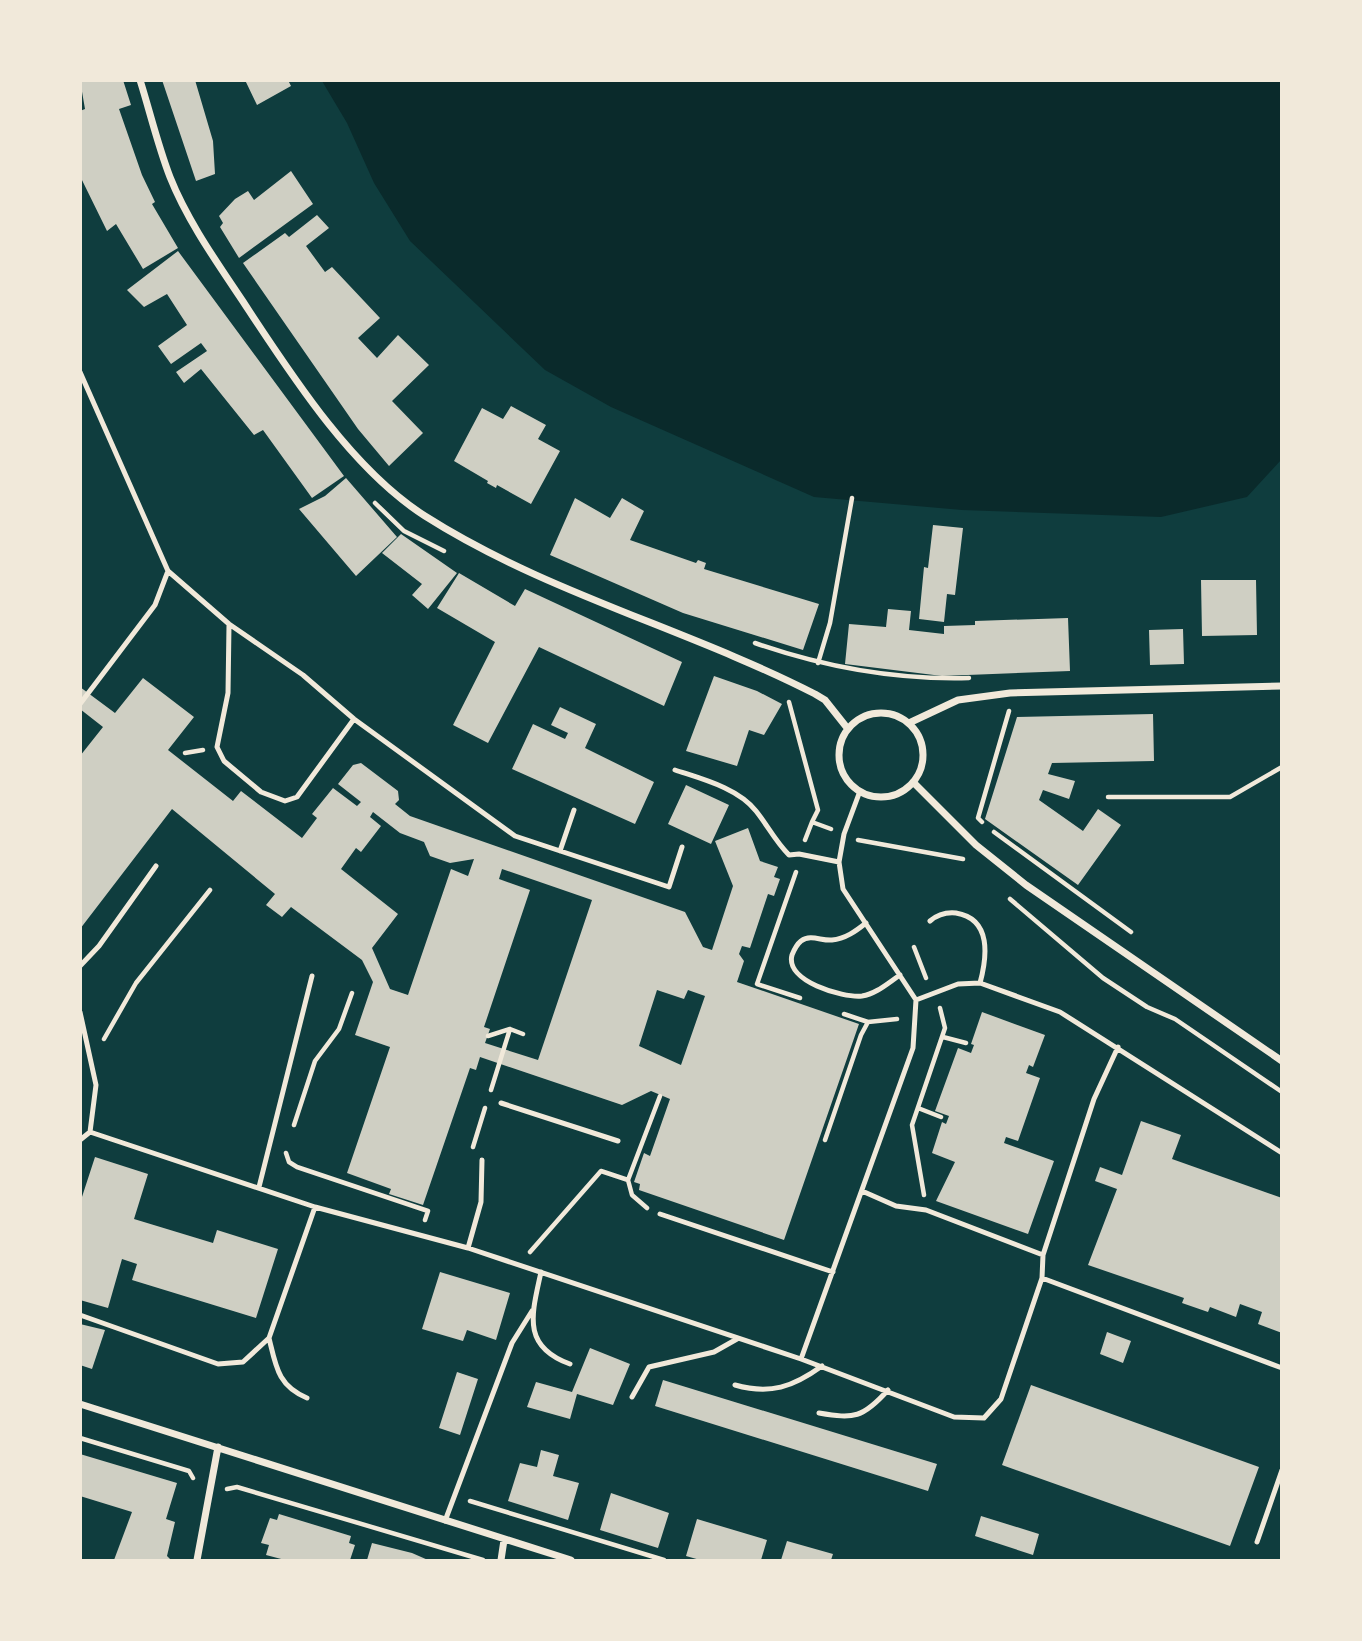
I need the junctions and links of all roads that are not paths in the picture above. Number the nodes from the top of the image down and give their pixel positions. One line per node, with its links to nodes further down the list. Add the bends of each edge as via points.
1 (141, 80): 9 (street, via 170,178 209,250 271,345 359,460 388,490 424,516 513,565 815,694)
2 (80, 372): 3 (lane)
3 (168, 571): 4 (lane); 6 (lane, via 155,605)
4 (229, 624): 7 (lane, via 303,675); 7 (lane, via 228,693 217,747 224,761 261,792 285,801 297,797)
5 (1282, 686): 8 (street, via 1010,694 958,700)
6 (80, 704)
7 (354, 719): 15 (lane, via 503,829)
8 (909, 723): 9 (street, via 884,713 859,719); 11 (street, via 918,733 924,758)
9 (848, 729): 12 (street, via 842,739 840,763)
10 (675, 770): 16 (lane, via 711,781 755,810 789,855)
11 (913, 782): 12 (street, via 889,796); 27 (street, via 976,845 1027,885)
12 (860, 791): 16 (lane)
13 (574, 810): 15 (lane)
14 (682, 847): 15 (lane, via 669,887)
15 (560, 851)
16 (839, 862): 19 (lane, via 843,889)
17 (156, 866): 20 (lane, via 99,946)
18 (930, 921): 23 (lane, via 957,913 979,926 985,942)
19 (866, 923): 21 (lane); 21 (lane, via 833,940 810,937 801,941 790,962 794,972 844,995 860,996)
20 (80, 965)
21 (900, 975): 24 (lane)
22 (312, 976): 34 (lane)
23 (980, 983): 24 (lane, via 958,984); 26 (lane, via 1060,1012)
24 (916, 1000): 35 (lane, via 913,1048)
25 (80, 1012): 29 (lane, via 96,1085)
26 (1118, 1047): 32 (lane); 39 (lane, via 1094,1099)
27 (1282, 1061)
28 (501, 1102): 31 (lane)
29 (90, 1132): 30 (lane); 34 (lane)
30 (80, 1140)
31 (618, 1141)
32 (1282, 1153)
33 (482, 1160): 38 (lane, via 481,1202)
34 (259, 1187): 36 (lane)
35 (862, 1191): 39 (lane); 41 (lane)
36 (315, 1207): 38 (lane); 45 (lane)
37 (660, 1214): 41 (lane)
38 (468, 1248): 40 (lane)
39 (1043, 1255): 42 (lane)
40 (541, 1272): 43 (lane); 46 (lane)
41 (833, 1272): 47 (lane)
42 (1042, 1278): 50 (lane); 52 (lane, via 1001,1399 984,1418 954,1417)
43 (532, 1311): 48 (lane, via 538,1345); 59 (lane, via 512,1343)
44 (80, 1315): 45 (lane, via 218,1364 243,1362)
45 (269, 1338): 54 (lane, via 289,1391)
46 (737, 1339): 47 (lane); 53 (lane, via 714,1352 649,1367)
47 (801, 1359): 49 (lane)
48 (570, 1364)
49 (822, 1366): 51 (lane, via 801,1381 759,1392); 52 (lane)
50 (1282, 1368)
51 (735, 1385)
52 (888, 1390): 56 (lane, via 871,1409 849,1418)
53 (632, 1397)
54 (307, 1398)
55 (80, 1404): 57 (street)
56 (819, 1413)
57 (218, 1447): 59 (street); 62 (street)
58 (1282, 1470): 61 (lane)
59 (445, 1521): 60 (street)
60 (505, 1540): 63 (street); 64 (street)
61 (1257, 1542)
62 (197, 1560)
63 (501, 1560)
64 (571, 1560)

